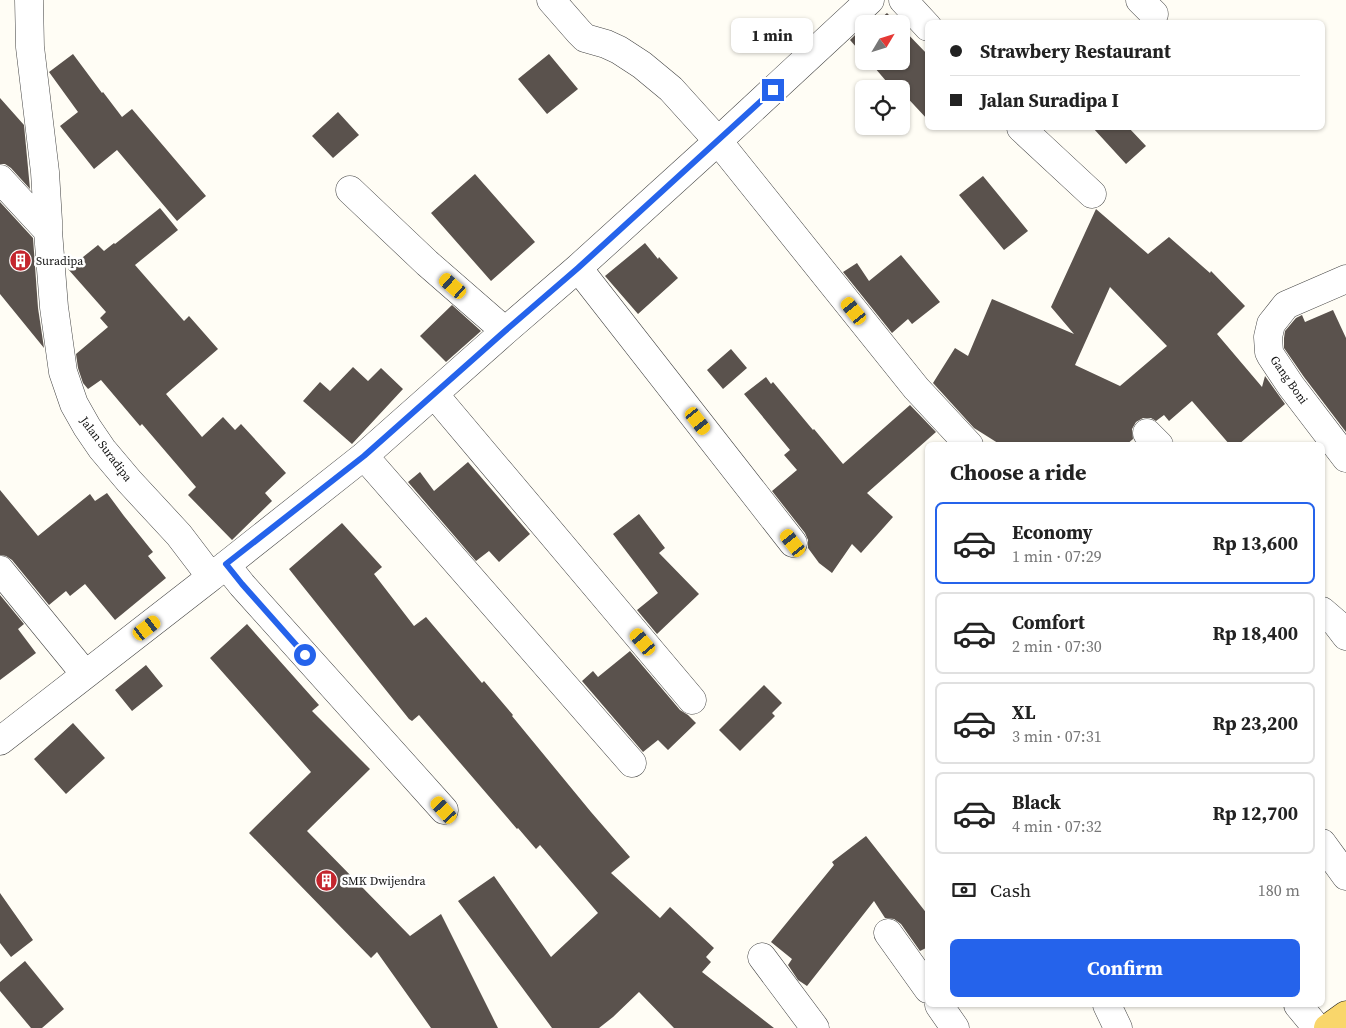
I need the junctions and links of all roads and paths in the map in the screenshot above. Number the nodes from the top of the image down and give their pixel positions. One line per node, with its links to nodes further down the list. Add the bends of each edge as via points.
1 (29, 0): 11 (street, Jalan Suradipa, via 30,46 45,172)
2 (552, 0): 7 (street, via 585,38 619,50 672,89)
3 (870, 0): 7 (street)
4 (902, 0): 5 (street)
5 (925, 24)
6 (1023, 130): 10 (street)
7 (718, 141): 12 (street); 16 (street, via 916,388)
8 (0, 179): 11 (street)
9 (350, 190): 14 (street)
10 (1092, 194)
11 (48, 231): 21 (street, Jalan Suradipa, via 63,372 74,404 86,427 129,481 184,541)
12 (578, 268): 14 (street); 19 (street)
13 (1346, 279): 18 (street, Gang Boni, via 1286,305 1271,324 1268,337 1271,356)
14 (505, 331): 15 (street)
15 (434, 394): 17 (street); 25 (street)
16 (965, 442)
17 (364, 456): 21 (street); 27 (street)
18 (1346, 458)
19 (793, 543)
20 (0, 570): 24 (street)
21 (219, 571): 24 (street); 28 (street, Jalan Suradipa, via 249,592)
22 (1325, 614): 23 (street)
23 (1346, 636)
24 (85, 674): 26 (street)
25 (692, 700)
26 (0, 741)
27 (632, 763)
28 (444, 810)
29 (1325, 847): 30 (street)
30 (1346, 876)
31 (888, 933): 33 (street)
32 (762, 957): 38 (street)
33 (925, 985)
34 (940, 1007): 39 (street)
35 (1107, 1007): 40 (street)
36 (1300, 1007): 41 (street)
37 (1346, 1015): 42 (main road)
38 (815, 1028)
39 (955, 1028)
40 (1118, 1028)
41 (1317, 1028)
42 (1328, 1028)

